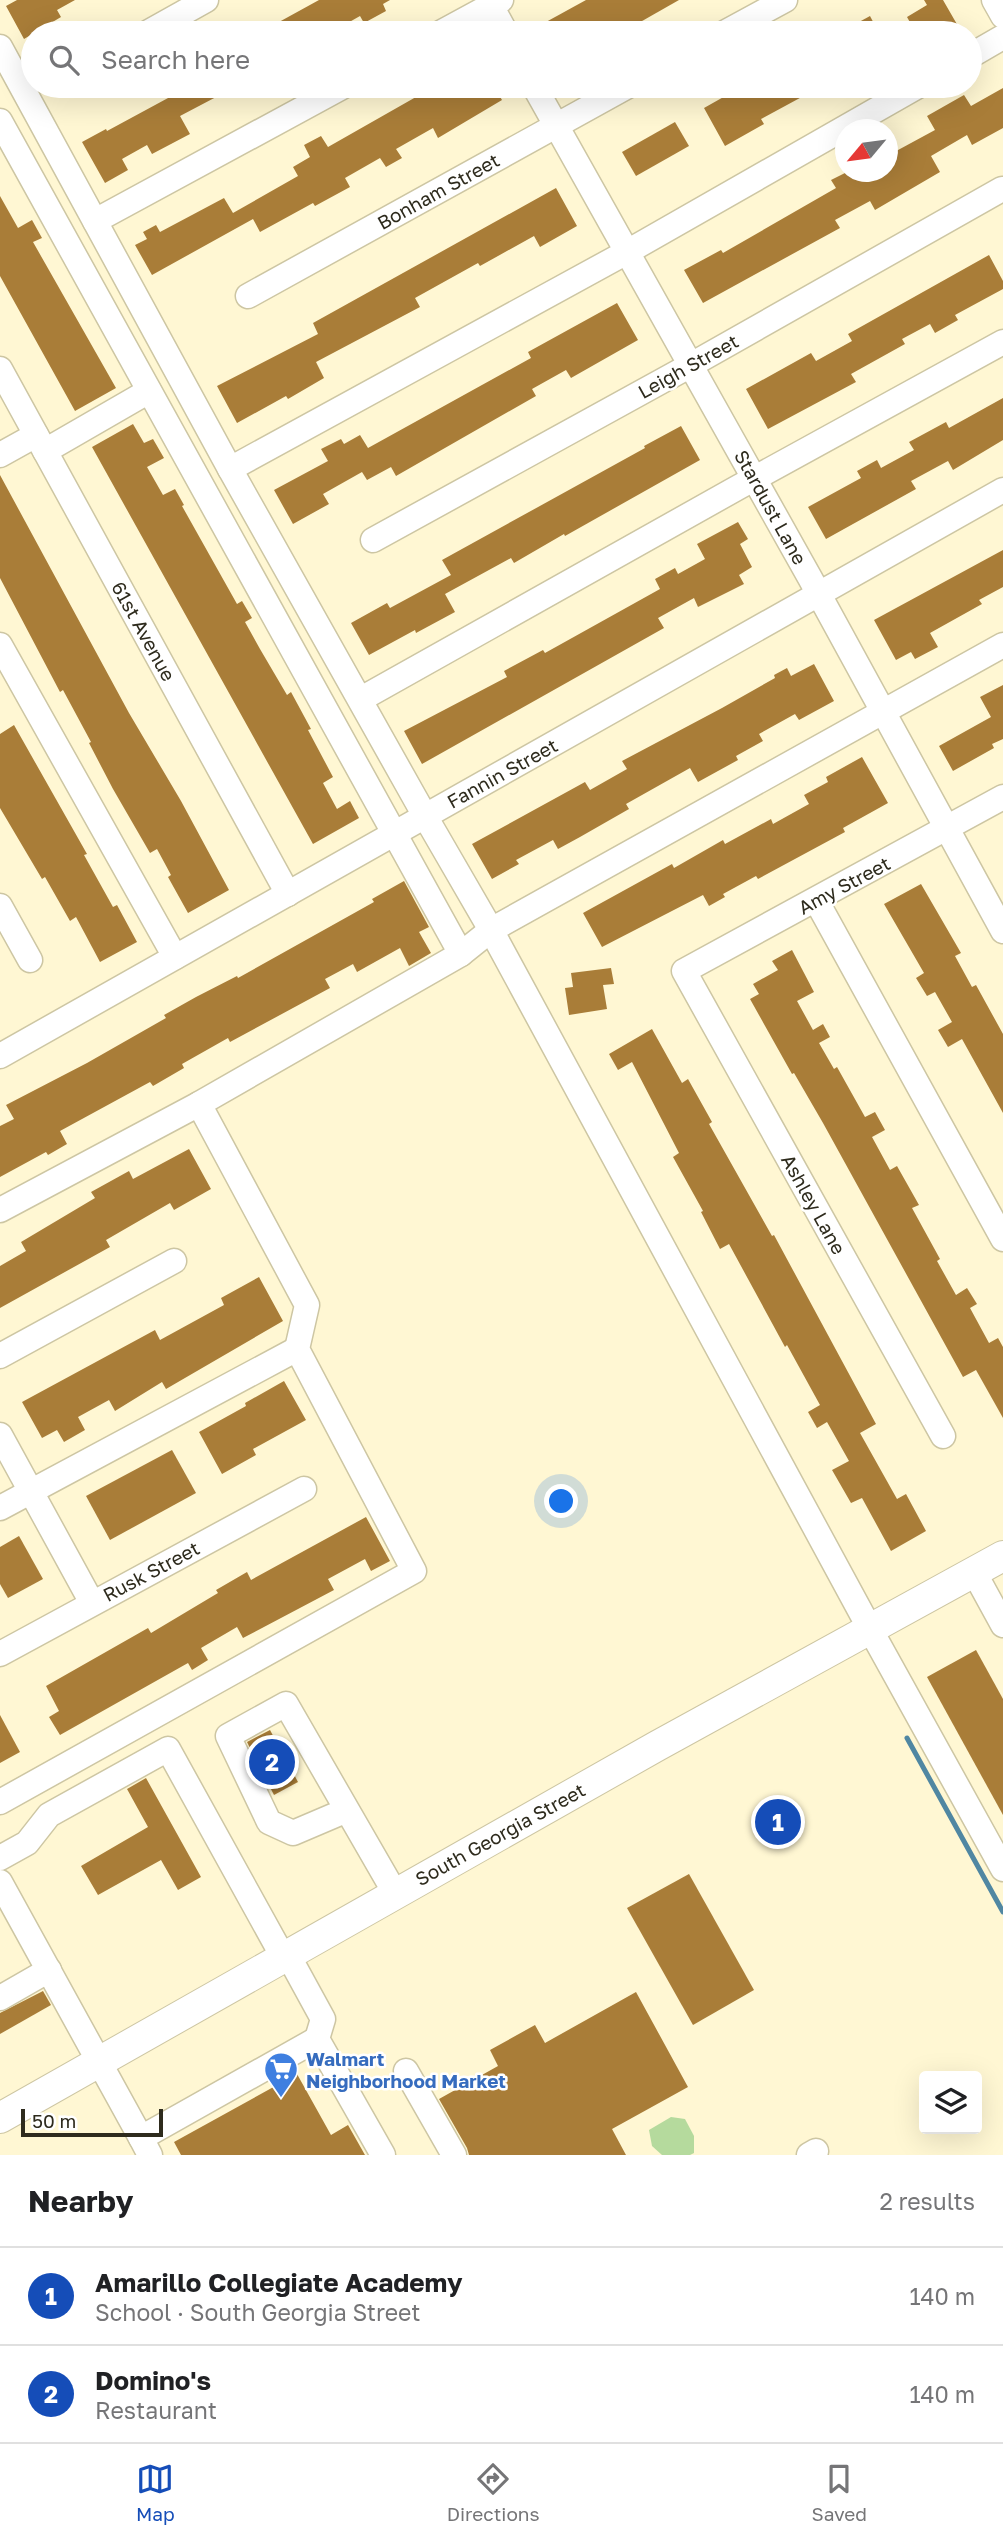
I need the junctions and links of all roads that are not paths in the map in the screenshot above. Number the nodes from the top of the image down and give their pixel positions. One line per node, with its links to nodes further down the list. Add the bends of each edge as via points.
1 (206, 0): 6 (street)
2 (785, 0): 9 (street)
3 (994, 0): 5 (street)
4 (493, 2): 7 (street); 8 (street)
5 (1003, 16)
6 (168, 21)
7 (461, 21)
8 (501, 21)
9 (746, 21)
10 (1003, 37): 12 (street)
11 (0, 47): 13 (street)
12 (982, 49)
13 (21, 85)
14 (28, 98): 22 (street)
15 (322, 98): 22 (street)
16 (541, 98): 20 (street, Stardust Lane)
17 (606, 98): 20 (street, Bonham Street)
18 (897, 98): 23 (street)
19 (0, 121): 28 (street)
20 (556, 125): 23 (street, Stardust Lane); 24 (street, Bonham Street)
21 (1002, 189): 26 (street, Leigh Street)
22 (95, 221): 31 (street)
23 (627, 252): 26 (street, Stardust Lane); 31 (street)
24 (248, 296)
25 (1003, 342): 32 (street)
26 (691, 365): 32 (street, Stardust Lane); 34 (street, Leigh Street)
27 (0, 369): 29 (street, 61st Avenue)
28 (149, 391): 29 (street); 43 (street)
29 (41, 443): 30 (street); 44 (street, 61st Avenue)
30 (0, 455)
31 (230, 469): 38 (street)
32 (754, 478): 35 (street, Stardust Lane); 38 (street)
33 (1003, 490): 35 (street, Fannin Street)
34 (373, 540)
35 (819, 594): 39 (street, Stardust Lane); 41 (street, Fannin Street)
36 (0, 645): 50 (street)
37 (1003, 645): 39 (street)
38 (361, 699): 41 (street)
39 (883, 711): 42 (street, Stardust Lane); 47 (street)
40 (1003, 797): 42 (street, Amy Street)
41 (425, 816): 43 (street, Fannin Street); 47 (street)
42 (948, 829): 45 (street, Amy Street); 48 (street, Stardust Lane)
43 (394, 833): 44 (street, Fannin Street); 49 (street)
44 (288, 894): 50 (street, Fannin Street)
45 (816, 901): 52 (street, Amy Street); 56 (street)
46 (0, 906): 51 (street)
47 (491, 930): 49 (street); 69 (street)
48 (1003, 931)
49 (461, 954): 54 (street)
50 (175, 957): 53 (street, Fannin Street)
51 (30, 960)
52 (684, 971): 61 (street, Ashley Lane)
53 (0, 1056)
54 (199, 1104): 55 (street); 58 (street, via 307,1305)
55 (0, 1210)
56 (1003, 1239)
57 (174, 1261): 59 (street)
58 (297, 1349): 63 (street); 71 (street, via 414,1571)
59 (0, 1356)
60 (0, 1435): 63 (street)
61 (943, 1436)
62 (304, 1489): 67 (street, Rusk Street)
63 (31, 1491): 64 (street); 67 (street)
64 (0, 1508)
65 (1003, 1556): 66 (main road, South Georgia Street)
66 (974, 1572): 68 (street); 69 (main road, South Georgia Street)
67 (92, 1603): 70 (street, Rusk Street)
68 (1003, 1625)
69 (870, 1629): 74 (street); 76 (main road, South Georgia Street)
70 (0, 1654)
71 (0, 1802)
72 (347, 1810): 72 (street, via 286,1704 228,1736 269,1822 293,1833); 76 (street)
73 (0, 1858): 77 (street, via 27,1843 49,1815 168,1749)
74 (1003, 1869)
75 (0, 1882): 78 (street)
76 (396, 1893): 77 (main road, South Georgia Street)
77 (286, 1956): 80 (street, via 323,2019); 81 (main road, South Georgia Street)
78 (49, 1970): 79 (street); 81 (street)
79 (0, 1998)
80 (317, 2039): 84 (street); 85 (street)
81 (99, 2061): 83 (main road, South Georgia Street); 84 (street)
82 (406, 2071): 86 (street)
83 (0, 2118)
84 (145, 2147)
85 (383, 2155)
86 (454, 2155)

